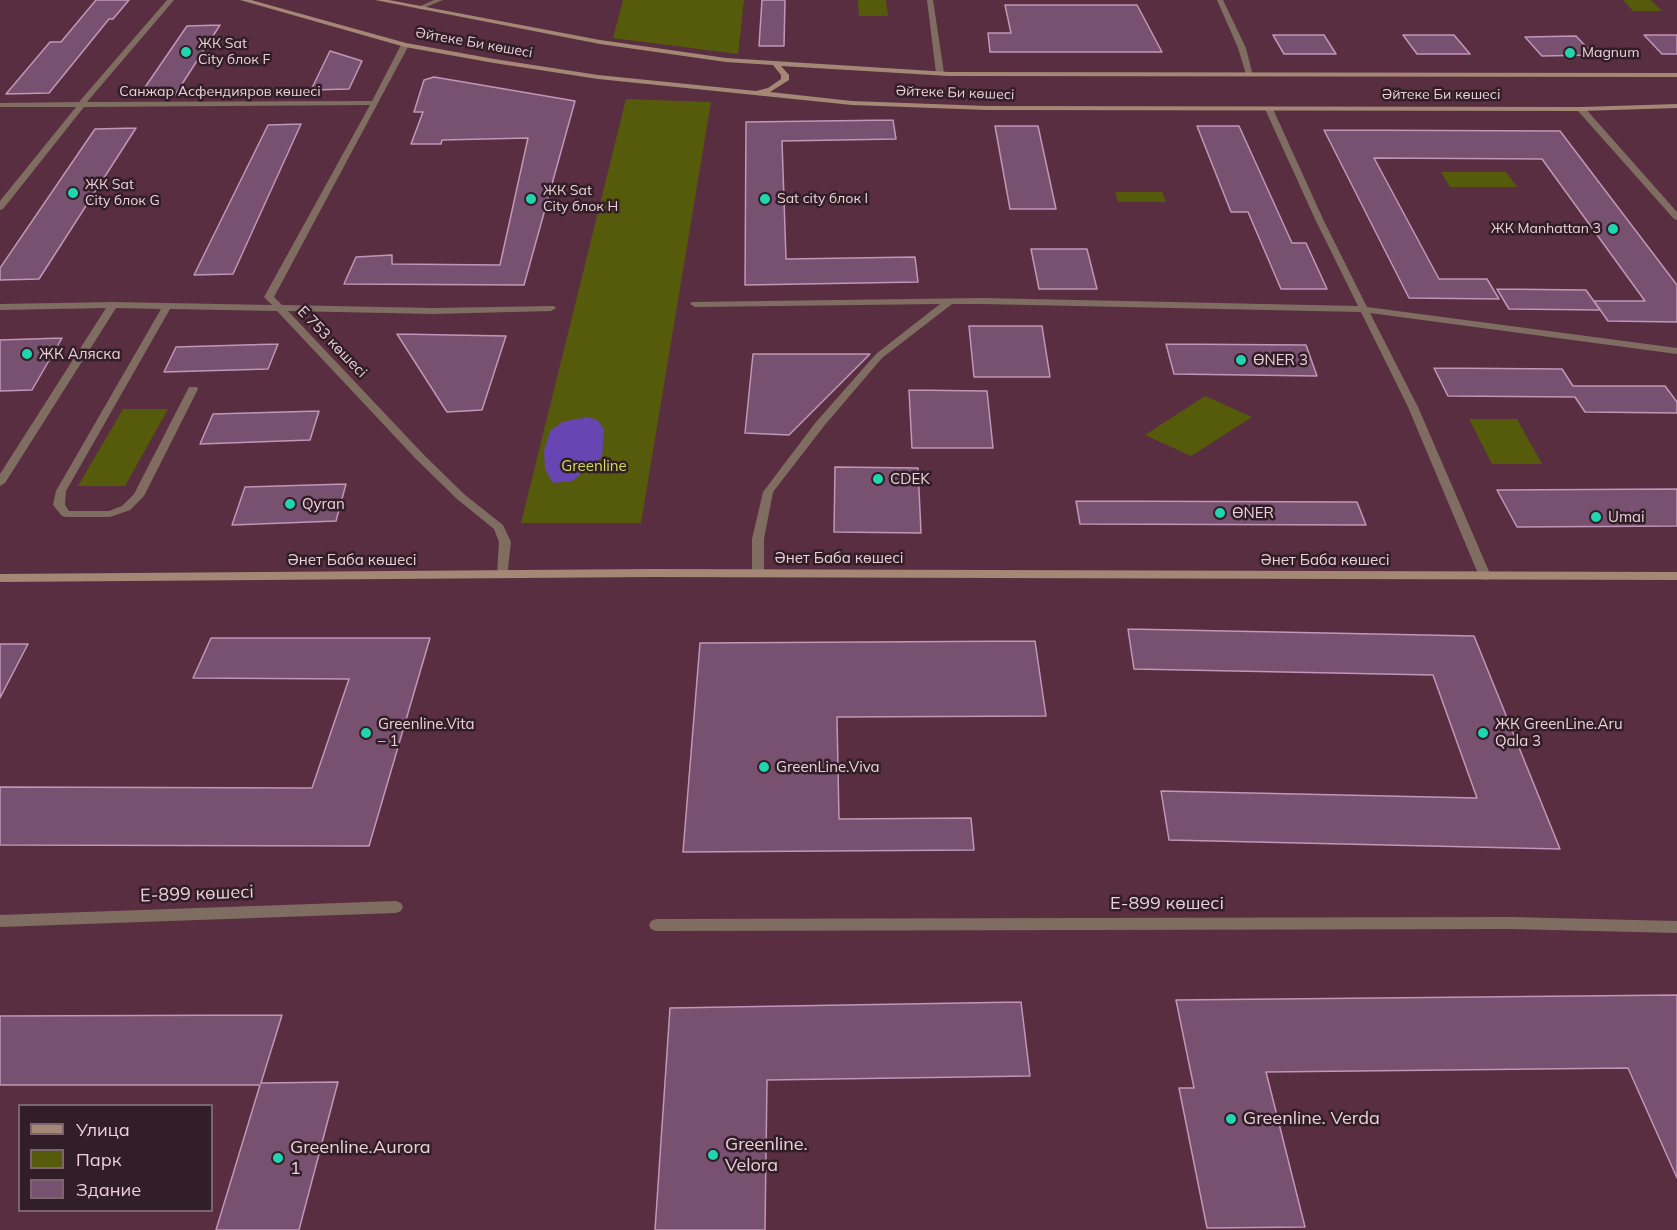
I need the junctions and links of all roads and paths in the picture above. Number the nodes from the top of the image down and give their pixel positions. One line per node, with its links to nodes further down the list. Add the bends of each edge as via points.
1 (171, 0): 17 (street)
2 (243, 0): 7 (street, Әйтеке Би көшесі)
3 (378, 0): 8 (street, Әйтеке Би көшесі)
4 (440, 0): 8 (street)
5 (930, 0): 11 (street)
6 (1220, 0): 12 (street)
7 (261, 3): 9 (street, Әйтеке Би көшесі)
8 (419, 8): 10 (street, Әйтеке Би көшесі, via 600,42)
9 (405, 45): 14 (street, Әйтеке Би көшесі, via 598,77); 15 (street)
10 (775, 63): 11 (street, Әйтеке Би көшесі); 14 (street, via 785,80 770,90)
11 (940, 73): 12 (street, Әйтеке Би көшесі)
12 (1250, 74): 13 (street, Әйтеке Би көшесі)
13 (1676, 75)
14 (743, 94): 19 (street, Әйтеке Би көшесі, via 987,108)
15 (375, 103): 17 (street, Санжар Асфендияров көшесі); 29 (street, Е 753 көшесі, via 269,297)
16 (0, 105): 17 (street, Санжар Асфендияров көшесі)
17 (81, 105): 21 (street)
18 (1677, 106): 20 (street, Әйтеке Би көшесі)
19 (1269, 109): 20 (street, Әйтеке Би көшесі); 30 (street)
20 (1581, 109): 22 (street)
21 (0, 207)
22 (1677, 217)
23 (950, 301): 24 (street); 30 (street); 34 (street, via 879,356 768,492 758,538)
24 (696, 304)
25 (113, 305): 26 (street); 27 (street); 33 (street)
26 (167, 306): 29 (street); 32 (street, via 62,491 59,505 66,514 110,514 126,508 139,496)
27 (0, 308)
28 (551, 308): 29 (street)
29 (278, 309): 35 (street, Е 753 көшесі, via 420,458 499,527 505,542)
30 (1365, 309): 31 (street); 36 (street, via 1413,407)
31 (1677, 351)
32 (193, 388)
33 (0, 483)
34 (758, 573): 35 (street, Әнет Баба көшесі); 36 (street, Әнет Баба көшесі)
35 (503, 574): 38 (street, Әнет Баба көшесі)
36 (1485, 576): 37 (street, Әнет Баба көшесі)
37 (1677, 576)
38 (0, 578)
39 (396, 907): 40 (street, Е-899 көшесі)
40 (0, 921)
41 (656, 925): 42 (street, Е-899 көшесі, via 1510,923)
42 (1677, 927)

